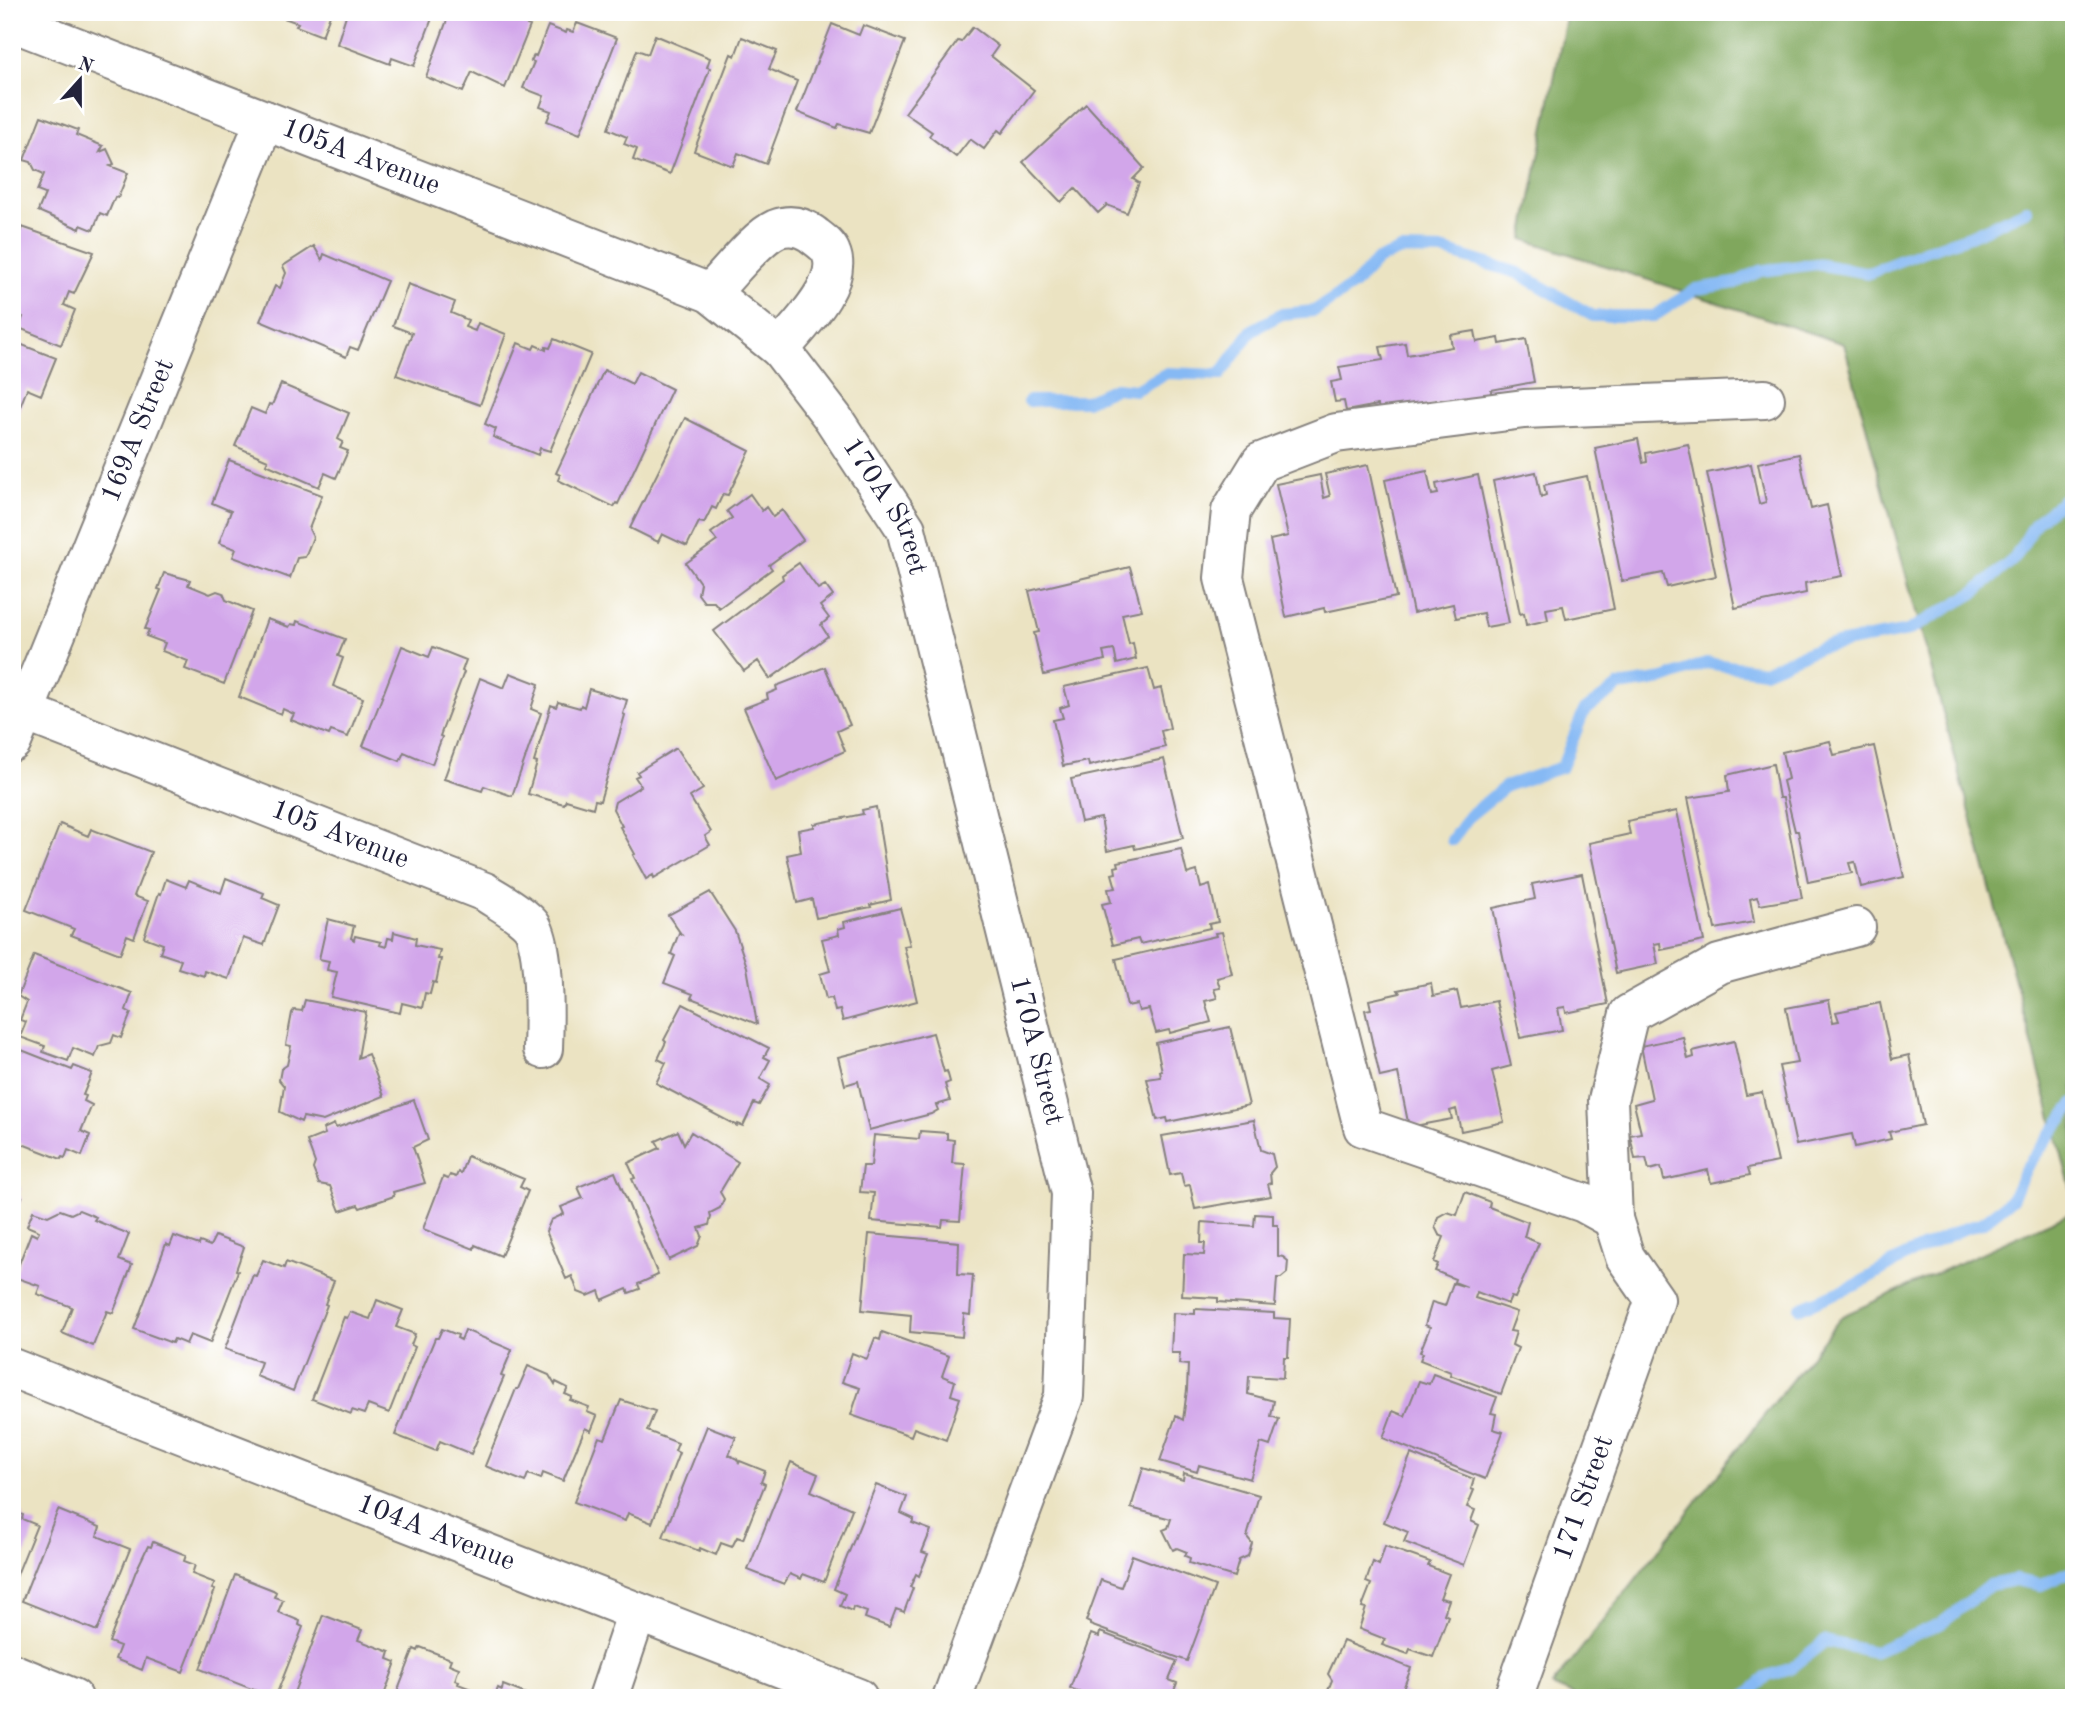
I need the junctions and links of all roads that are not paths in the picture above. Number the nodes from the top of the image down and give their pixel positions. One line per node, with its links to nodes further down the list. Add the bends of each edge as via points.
1 (12, 22): 2 (street, 105A Avenue)
2 (265, 120): 3 (street, 105A Avenue); 7 (street, 169A Street)
3 (710, 293): 4 (street, 105A Avenue); 4 (street, via 766,235 779,228 794,226 821,241 831,253 829,286)
4 (780, 349): 6 (street, 105A Avenue)
5 (1765, 399): 10 (street, via 1524,409 1336,433 1261,462 1231,511 1224,578 1363,1127 1584,1203)
6 (833, 418): 17 (street, 170A Street, via 906,529 1071,1194 1064,1396)
7 (18, 727): 9 (street, 105 Avenue, via 485,892 532,926 539,943)
8 (1857, 927): 10 (street, via 1718,964 1629,1014 1608,1100)
9 (543, 1049)
10 (1614, 1219): 18 (street, 171 Street, via 1625,1257 1655,1300)
11 (12, 1368): 12 (street, 104A Avenue)
12 (637, 1612): 15 (street); 16 (street, 104A Avenue)
13 (12, 1673): 14 (street)
14 (73, 1698)
15 (607, 1698)
16 (858, 1698)
17 (952, 1698)
18 (1513, 1698)

